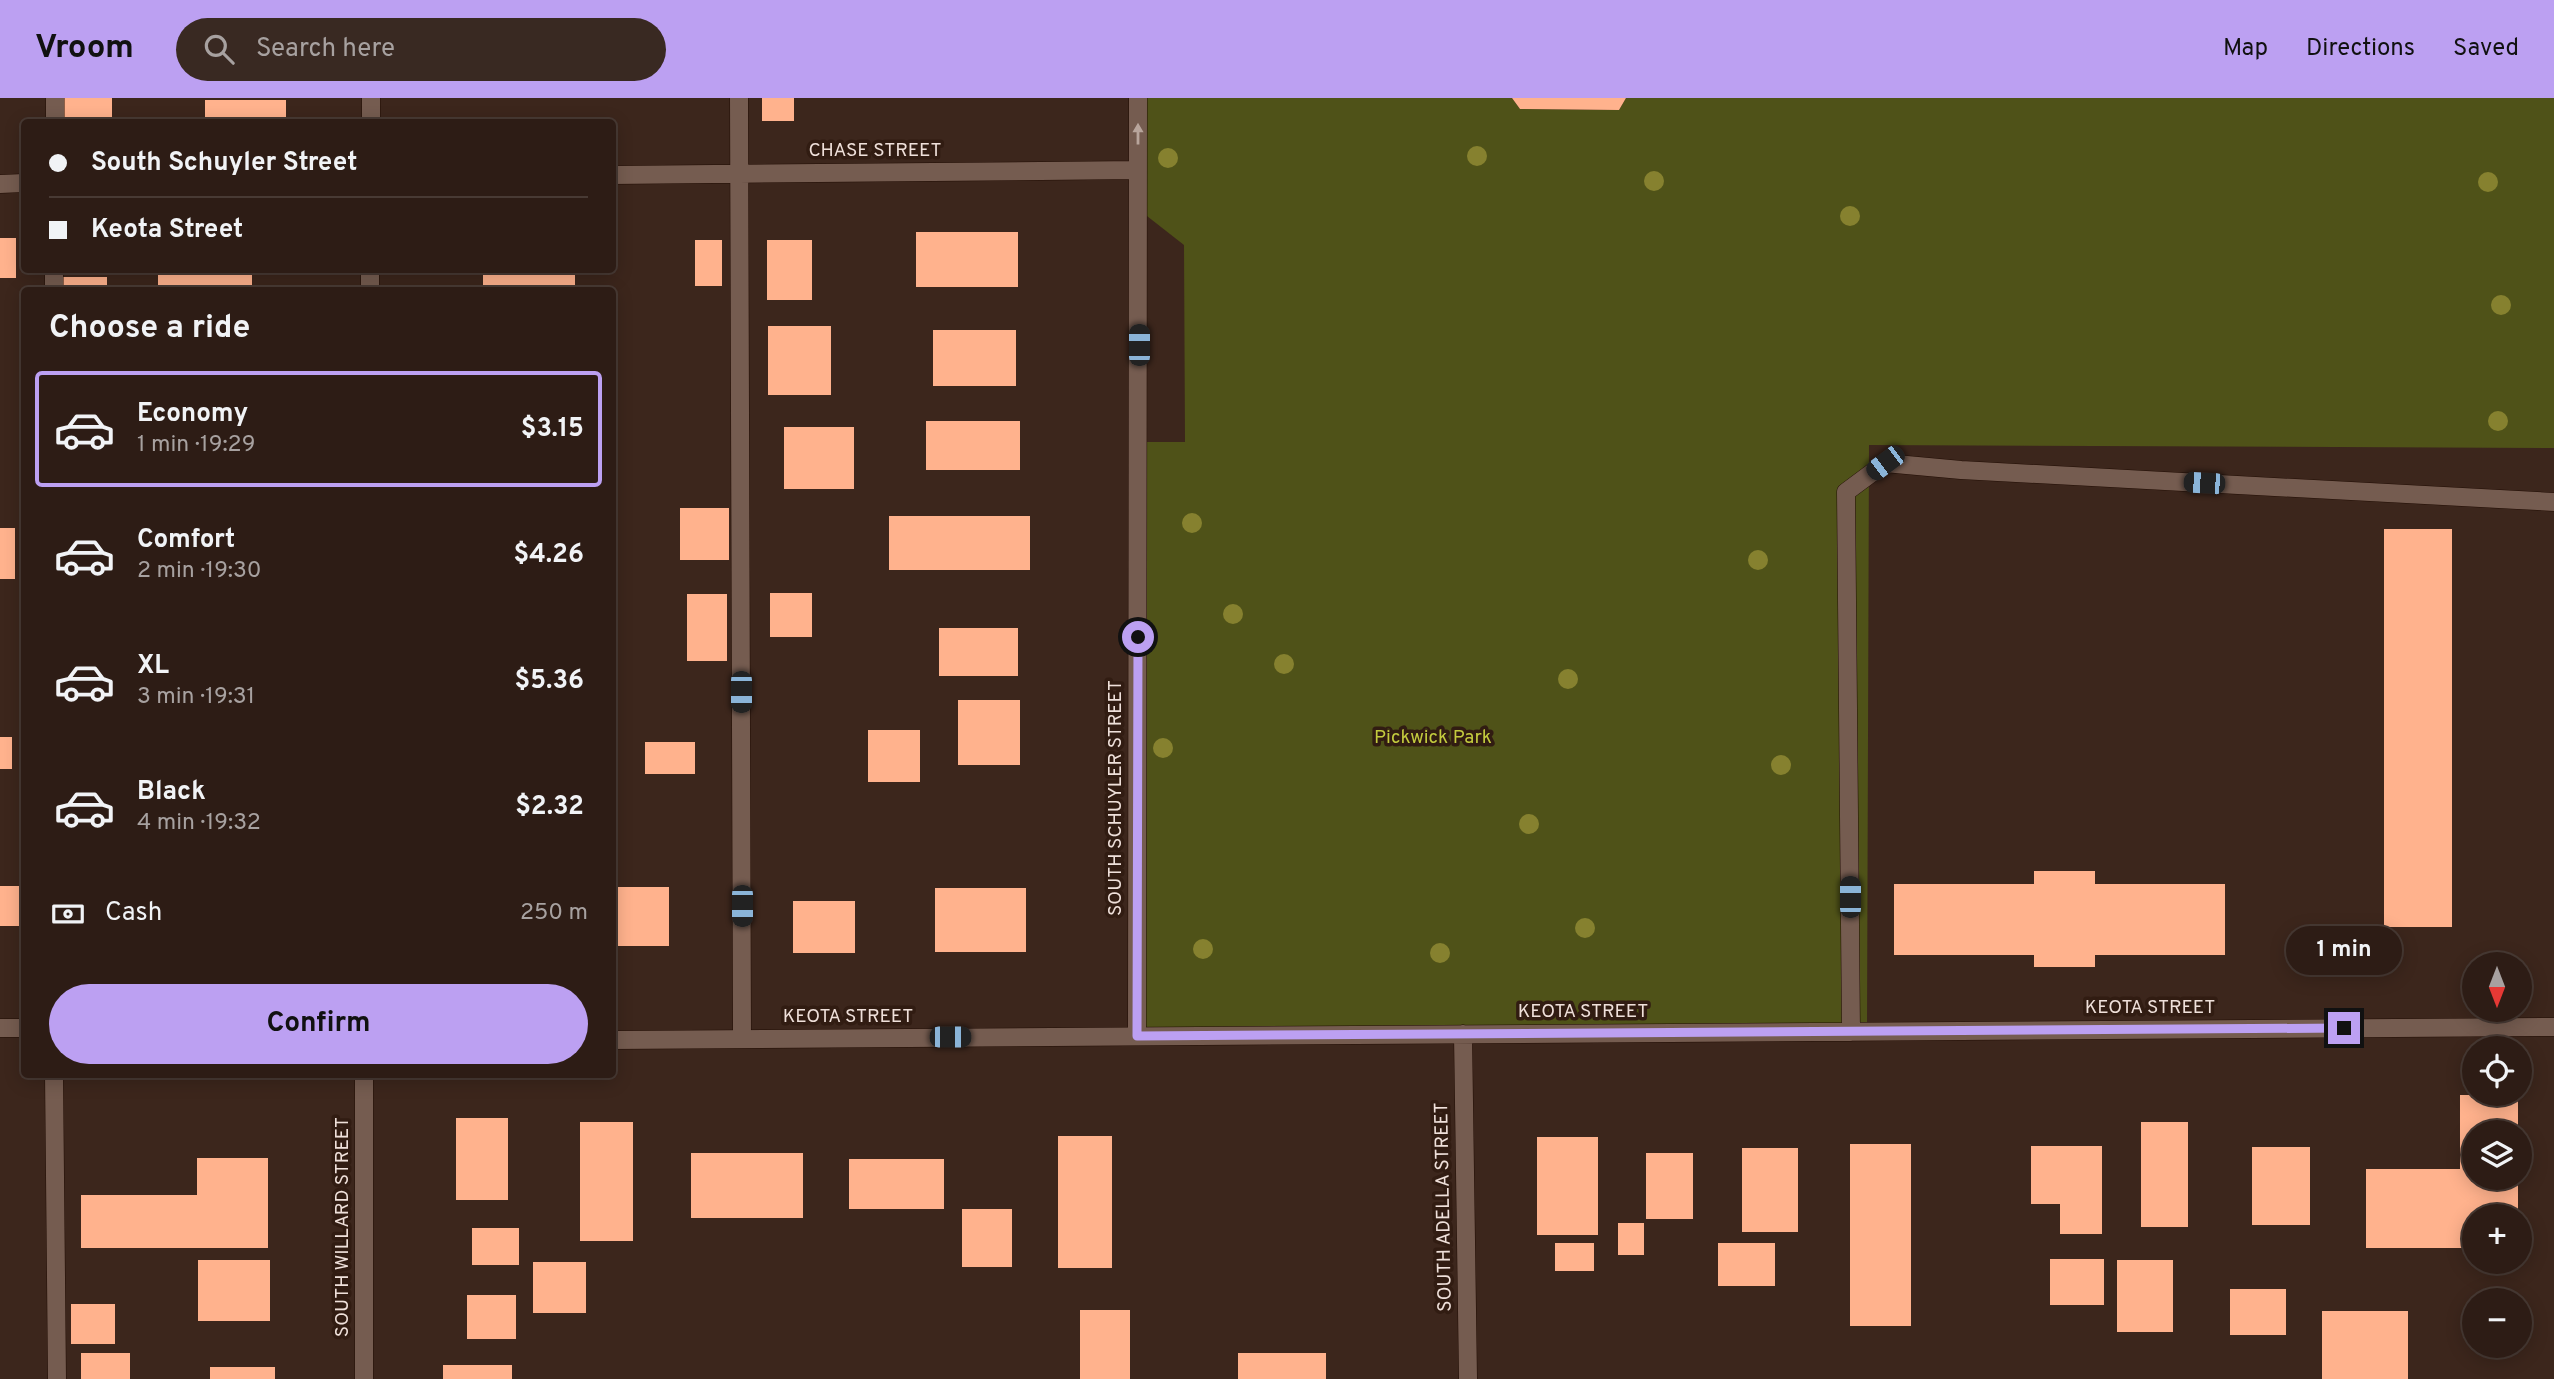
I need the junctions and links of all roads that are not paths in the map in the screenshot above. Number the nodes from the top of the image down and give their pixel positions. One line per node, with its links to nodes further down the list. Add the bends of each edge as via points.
1 (55, 98): 5 (street)
2 (371, 98): 6 (street)
3 (739, 98): 8 (street)
4 (1138, 98): 7 (street, SOUTH SCHUYLER STREET, one-way to 4)
5 (55, 119)
6 (371, 119)
7 (1138, 170): 8 (street, CHASE STREET); 18 (street, SOUTH SCHUYLER STREET)
8 (739, 173): 9 (street, CHASE STREET); 19 (street)
9 (616, 174)
10 (21, 183): 11 (street)
11 (0, 184)
12 (2554, 502): 16 (street, via 1885,463 1846,492)
13 (2554, 1027): 16 (street, KEOTA STREET)
14 (0, 1028): 15 (street)
15 (21, 1028)
16 (1851, 1032): 17 (street, KEOTA STREET)
17 (1463, 1034): 18 (street, KEOTA STREET); 25 (street, SOUTH ADELLA STREET)
18 (1137, 1036): 19 (street, KEOTA STREET)
19 (743, 1039): 20 (street, KEOTA STREET)
20 (616, 1040)
21 (54, 1078): 23 (street)
22 (364, 1078): 24 (street, SOUTH WILLARD STREET)
23 (57, 1379)
24 (363, 1379)
25 (1468, 1379)

